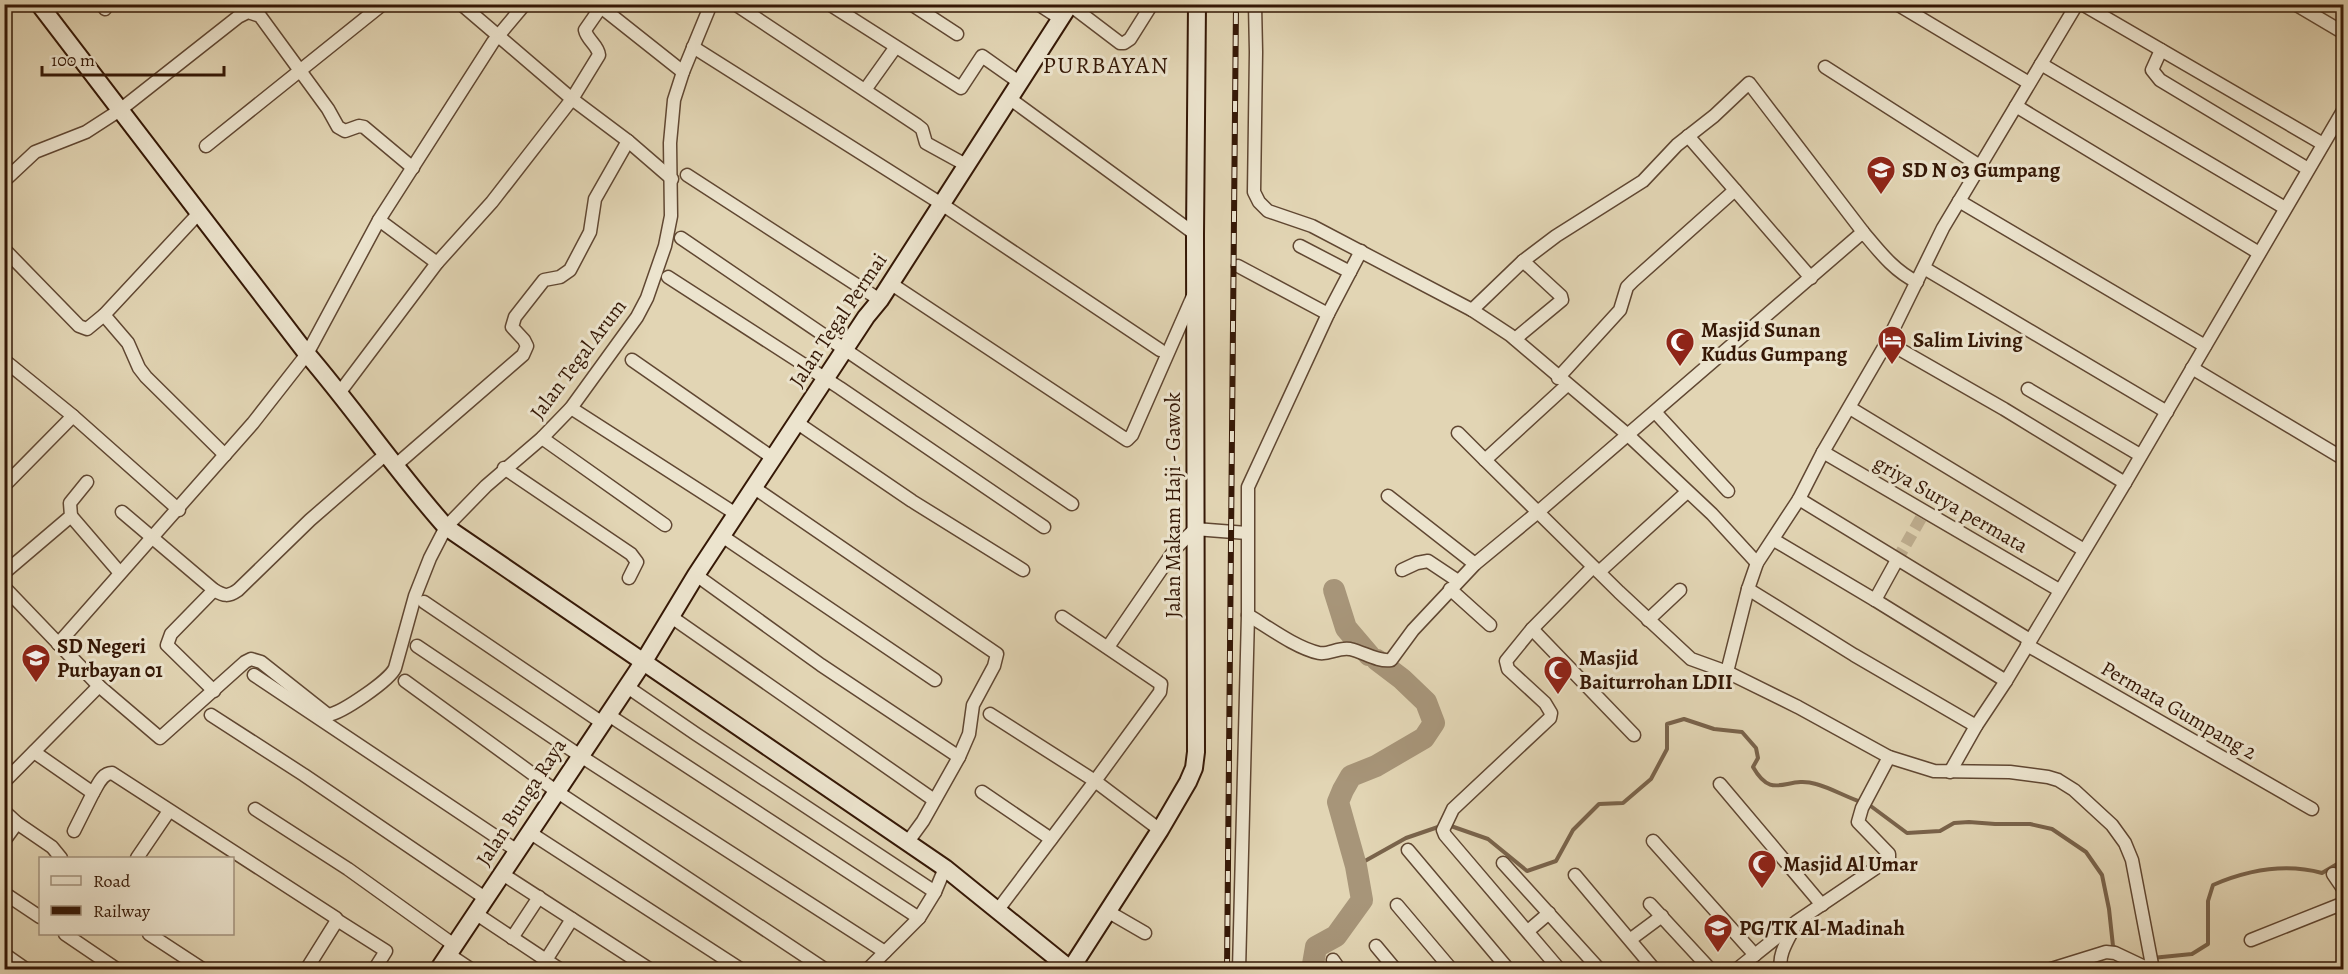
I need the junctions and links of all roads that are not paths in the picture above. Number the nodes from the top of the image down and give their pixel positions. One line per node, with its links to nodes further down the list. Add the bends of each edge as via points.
1 (39, 4): 36 (street)
2 (383, 4): 28 (street)
3 (461, 4): 22 (street)
4 (525, 4): 22 (street)
5 (711, 4): 23 (street, Jalan Tegal Arum)
6 (735, 4): 32 (street)
7 (829, 4): 24 (street)
8 (911, 4): 21 (street)
9 (1038, 4): 19 (street)
10 (1152, 4): 19 (street, via 1124,44)
11 (1197, 4): 56 (street, Jalan Makam Haji - Gawok)
12 (1255, 4): 60 (street, via 1254,192 1268,211 1312,226)
13 (1898, 4): 31 (street)
14 (2077, 4): 26 (street)
15 (2082, 4): 25 (street)
16 (2295, 4): 20 (street)
17 (602, 6): 29 (street); 34 (street, via 585,30 599,55)
18 (241, 9): 28 (street, via 260,16); 36 (street)
19 (1067, 10): 30 (street, Jalan Tegal Permai)
20 (2343, 33)
21 (957, 34)
22 (497, 37): 34 (street); 44 (street)
23 (693, 47): 29 (street, Jalan Tegal Arum); 51 (street)
24 (895, 48): 30 (street, via 961,88 982,56); 32 (street)
25 (2160, 50): 40 (street); 45 (street, via 2152,70 2160,80)
26 (2041, 64): 31 (street); 52 (street)
27 (1825, 67): 43 (street)
28 (301, 71): 41 (street); 44 (street, via 338,127 345,131 364,127)
29 (683, 72): 47 (street, Jalan Tegal Arum, via 672,116)
30 (1019, 82): 33 (street, Jalan Tegal Permai)
31 (2030, 83): 35 (street)
32 (865, 90): 42 (street, via 920,127 926,142)
33 (1009, 98): 42 (street, Jalan Tegal Permai); 56 (street)
34 (572, 99): 39 (street); 63 (street, via 492,202)
35 (2016, 106): 43 (street); 61 (street)
36 (119, 109): 48 (street, via 86,132 34,152); 53 (street)
37 (2343, 109): 40 (street)
38 (1688, 136): 49 (street); 55 (street, via 1749,83); 62 (street, via 1643,182)
39 (628, 141): 47 (street); 102 (street, via 595,199 590,232 570,270 544,280 512,321 513,331 526,343 523,355)
40 (2323, 144): 45 (street)
41 (206, 146)
42 (966, 165): 51 (street, Jalan Tegal Permai)
43 (1980, 166): 50 (street)
44 (412, 168): 54 (street)
45 (2308, 169): 52 (street)
46 (687, 175): 72 (street)
47 (672, 179): 89 (street, Jalan Tegal Arum, via 670,225 647,298)
48 (4, 181)
49 (1736, 190): 68 (street); 86 (street, via 1627,287 1620,310)
50 (1959, 201): 65 (street); 78 (street)
51 (940, 203): 70 (street, Jalan Tegal Permai); 80 (street)
52 (2285, 208): 61 (street)
53 (199, 213): 75 (street); 81 (street)
54 (379, 220): 63 (street); 81 (street)
55 (1863, 232): 68 (street); 69 (street, via 1897,270)
56 (1195, 234): 71 (street, Jalan Makam Haji - Gawok)
57 (681, 238): 79 (street)
58 (1300, 246): 66 (street)
59 (4, 249): 75 (street, via 82,328 92,326)
60 (1361, 251): 66 (street); 73 (street)
61 (2259, 253): 78 (street)
62 (1523, 261): 73 (street); 76 (street, via 1562,300)
63 (437, 263): 88 (street)
64 (1238, 266): 74 (street)
65 (1924, 268): 69 (street); 92 (street)
66 (1350, 272): 74 (street)
67 (668, 277): 85 (street)
68 (1811, 278): 91 (street)
69 (1917, 282): 77 (street)
70 (890, 283): 71 (street, via 1127,440); 72 (street, Jalan Tegal Permai)
71 (1195, 292): 123 (street, Jalan Makam Haji - Gawok)
72 (880, 300): 79 (street, Jalan Tegal Permai)
73 (1472, 310): 76 (street)
74 (1328, 314): 124 (street, via 1251,478)
75 (104, 315): 99 (street, via 128,343 146,377)
76 (1515, 339): 86 (street)
77 (1887, 342): 90 (street); 107 (street)
78 (2205, 346): 84 (street)
79 (844, 350): 85 (street, Jalan Tegal Permai); 114 (street)
80 (1160, 350)
81 (307, 354): 88 (street); 99 (street)
82 (4, 360): 93 (street)
83 (632, 360): 101 (street)
84 (2192, 368): 92 (street); 103 (street)
85 (825, 379): 94 (street, Jalan Tegal Permai); 122 (street)
86 (1563, 382): 96 (street); 104 (street)
87 (2028, 389): 100 (street)
88 (340, 392): 102 (street)
89 (570, 408): 97 (street, Jalan Tegal Arum); 118 (street)
90 (1850, 408): 98 (street); 128 (street)
91 (1655, 412): 96 (street); 110 (street)
92 (2167, 412): 100 (street)
93 (73, 416): 108 (street); 115 (street)
94 (796, 422): 101 (street, Jalan Tegal Permai); 133 (street)
95 (1458, 433): 104 (street)
96 (1628, 435): 111 (street); 117 (street)
97 (542, 438): 105 (street, Jalan Tegal Arum); 120 (street)
98 (1823, 452): 113 (street); 144 (street, griya Surya permata)
99 (225, 454): 115 (street)
100 (2140, 455): 107 (street)
101 (773, 458): 109 (street, Jalan Tegal Permai)
102 (391, 459): 121 (street); 142 (street, via 310,520 238,590 226,596)
103 (2343, 459)
104 (1485, 460): 117 (street)
105 (504, 468): 121 (street, Jalan Tegal Arum); 138 (street, via 634,557 637,564)
106 (87, 482): 119 (street, via 70,503)
107 (2125, 483): 128 (street)
108 (4, 486)
109 (753, 487): 118 (street, Jalan Tegal Permai); 173 (street, via 997,654 973,705 969,734)
110 (1728, 491)
111 (1687, 492): 130 (street); 132 (street)
112 (1388, 496): 131 (street)
113 (1799, 499): 127 (street); 129 (street, Permata Gumpang 2)
114 (1072, 504)
115 (179, 510): 126 (street)
116 (122, 512): 126 (street)
117 (1538, 512): 131 (street); 132 (street)
118 (736, 514): 125 (street, Jalan Tegal Permai)
119 (71, 516): 135 (street); 136 (street)
120 (665, 525)
121 (446, 527): 157 (street); 165 (street, Jalan Tegal Arum, via 423,577 389,677 331,715 256,660 245,662)
122 (1044, 527)
123 (1195, 530): 124 (street); 156 (street, via 1176,548); 188 (street, Jalan Makam Haji - Gawok, via 1196,752 1188,782)
124 (1247, 533): 147 (street)
125 (722, 536): 137 (street, Jalan Tegal Permai); 160 (street)
126 (151, 539): 136 (street); 142 (street)
127 (1774, 540): 130 (street); 145 (street)
128 (2084, 550): 144 (street)
129 (1897, 560): 145 (street); 153 (street, Permata Gumpang 2)
130 (1757, 563): 141 (street)
131 (1475, 564): 139 (street)
132 (1596, 569): 150 (street); 152 (street)
133 (1023, 570)
134 (1402, 570): 139 (street, via 1428,561)
135 (4, 573)
136 (120, 573): 154 (street)
137 (696, 575): 148 (street, Jalan Tegal Permai); 173 (street)
138 (629, 578)
139 (1454, 585): 147 (street, via 1413,630 1394,658 1387,661 1342,647 1318,653); 151 (street)
140 (4, 587): 154 (street)
141 (1748, 589): 158 (street); 169 (street)
142 (214, 590): 165 (street, via 171,634 166,645)
143 (1680, 590): 150 (street)
144 (2059, 590): 153 (street)
145 (1875, 600): 162 (street)
146 (424, 603): 168 (street)
147 (1248, 615): 251 (street)
148 (670, 616): 157 (street, Jalan Tegal Permai); 182 (street)
149 (1062, 617): 156 (street)
150 (1648, 620): 158 (street, via 1691,659)
151 (1490, 625)
152 (1532, 628): 170 (street); 223 (street, via 1506,666 1545,703 1550,718 1453,808 1443,830)
153 (2028, 642): 162 (street); 184 (street, Permata Gumpang 2)
154 (58, 644): 163 (street)
155 (417, 646): 172 (street)
156 (1108, 647): 176 (street, via 1157,680 1162,688)
157 (644, 661): 164 (street, Jalan Bunga Raya); 194 (street)
158 (1727, 672): 174 (street)
159 (254, 675): 195 (street)
160 (935, 680)
161 (405, 681): 179 (street)
162 (2006, 681): 169 (street)
163 (99, 686): 165 (street, via 160,738); 171 (street)
164 (626, 686): 168 (street, Jalan Bunga Raya); 205 (street)
165 (214, 690)
166 (990, 714): 176 (street)
167 (212, 715): 208 (street)
168 (604, 718): 172 (street, Jalan Bunga Raya); 219 (street)
169 (1976, 726): 175 (street)
170 (1635, 735)
171 (34, 752): 177 (street); 181 (street)
172 (579, 755): 179 (street, Jalan Bunga Raya); 232 (street)
173 (959, 757): 182 (street)
174 (1889, 757): 175 (street); 212 (street, via 1862,808 1858,825 1889,859)
175 (1950, 772): 237 (street, via 2035,775 2058,780 2112,825 2132,860)
176 (1095, 781): 188 (street); 191 (street)
177 (4, 782)
178 (1720, 784): 212 (street)
179 (556, 791): 190 (street, Jalan Bunga Raya); 248 (street)
180 (982, 792): 191 (street)
181 (93, 793): 186 (street, via 103,776 112,773); 189 (street)
182 (934, 800): 194 (street)
183 (255, 809): 231 (street, via 348,870)
184 (2312, 809)
185 (4, 811): 187 (street)
186 (169, 811): 198 (street); 221 (street)
187 (17, 824): 193 (street); 197 (street)
188 (1160, 830): 214 (street, Jalan Makam Haji - Gawok)
189 (74, 831)
190 (529, 832): 195 (street, Jalan Bunga Raya); 247 (street)
191 (1051, 840): 213 (street)
192 (1653, 841): 234 (street)
193 (4, 842)
194 (907, 843): 200 (street)
195 (516, 850): 201 (street, Jalan Bunga Raya)
196 (1408, 850): 254 (street)
197 (60, 857)
198 (138, 857)
199 (1503, 863): 215 (street)
200 (945, 868): 205 (street); 213 (street)
201 (501, 873): 207 (street); 208 (street, Jalan Bunga Raya)
202 (2333, 874): 204 (street)
203 (1575, 875): 228 (street)
204 (2343, 889)
205 (935, 892): 219 (street)
206 (4, 893): 217 (street)
207 (539, 897): 220 (street); 227 (street)
208 (485, 898): 216 (street, Jalan Bunga Raya)
209 (2343, 903): 229 (street)
210 (1650, 904): 218 (street)
211 (1396, 905): 253 (street)
212 (1822, 905): 222 (street)
213 (997, 911): 250 (street)
214 (1107, 911): 224 (street); 250 (street, Jalan Makam Haji - Gawok)
215 (1549, 913): 223 (street); 256 (street)
216 (475, 914): 227 (street); 231 (street, Jalan Bunga Raya)
217 (39, 916)
218 (1662, 916): 228 (street); 258 (street)
219 (919, 918): 232 (street)
220 (572, 919): 235 (street); 246 (street)
221 (337, 920): 241 (street); 242 (street, via 386,951)
222 (1796, 922): 234 (street); 260 (street, via 1780,958)
223 (1528, 931): 255 (street)
224 (1145, 933)
225 (68, 935): 239 (street)
226 (152, 935): 240 (street)
227 (512, 938): 235 (street)
228 (1631, 939): 257 (street)
229 (2251, 940)
230 (1376, 946): 252 (street)
231 (451, 949): 243 (street, Jalan Bunga Raya); 244 (street)
232 (885, 952): 249 (street)
233 (4, 954): 238 (street)
234 (1755, 955): 259 (street)
235 (546, 960): 245 (street)
236 (2343, 967): 262 (street)
237 (2152, 968): 261 (street, via 2106,952)
238 (27, 969)
239 (118, 969)
240 (204, 969)
241 (306, 969)
242 (374, 969)
243 (438, 969)
244 (472, 969)
245 (561, 969)
246 (651, 969)
247 (742, 969)
248 (826, 969)
249 (867, 969)
250 (1071, 969)
251 (1239, 969)
252 (1396, 969)
253 (1452, 969)
254 (1509, 969)
255 (1560, 969)
256 (1600, 969)
257 (1655, 969)
258 (1711, 969)
259 (1736, 969)
260 (1782, 969)
261 (2048, 969)
262 (2339, 969)

